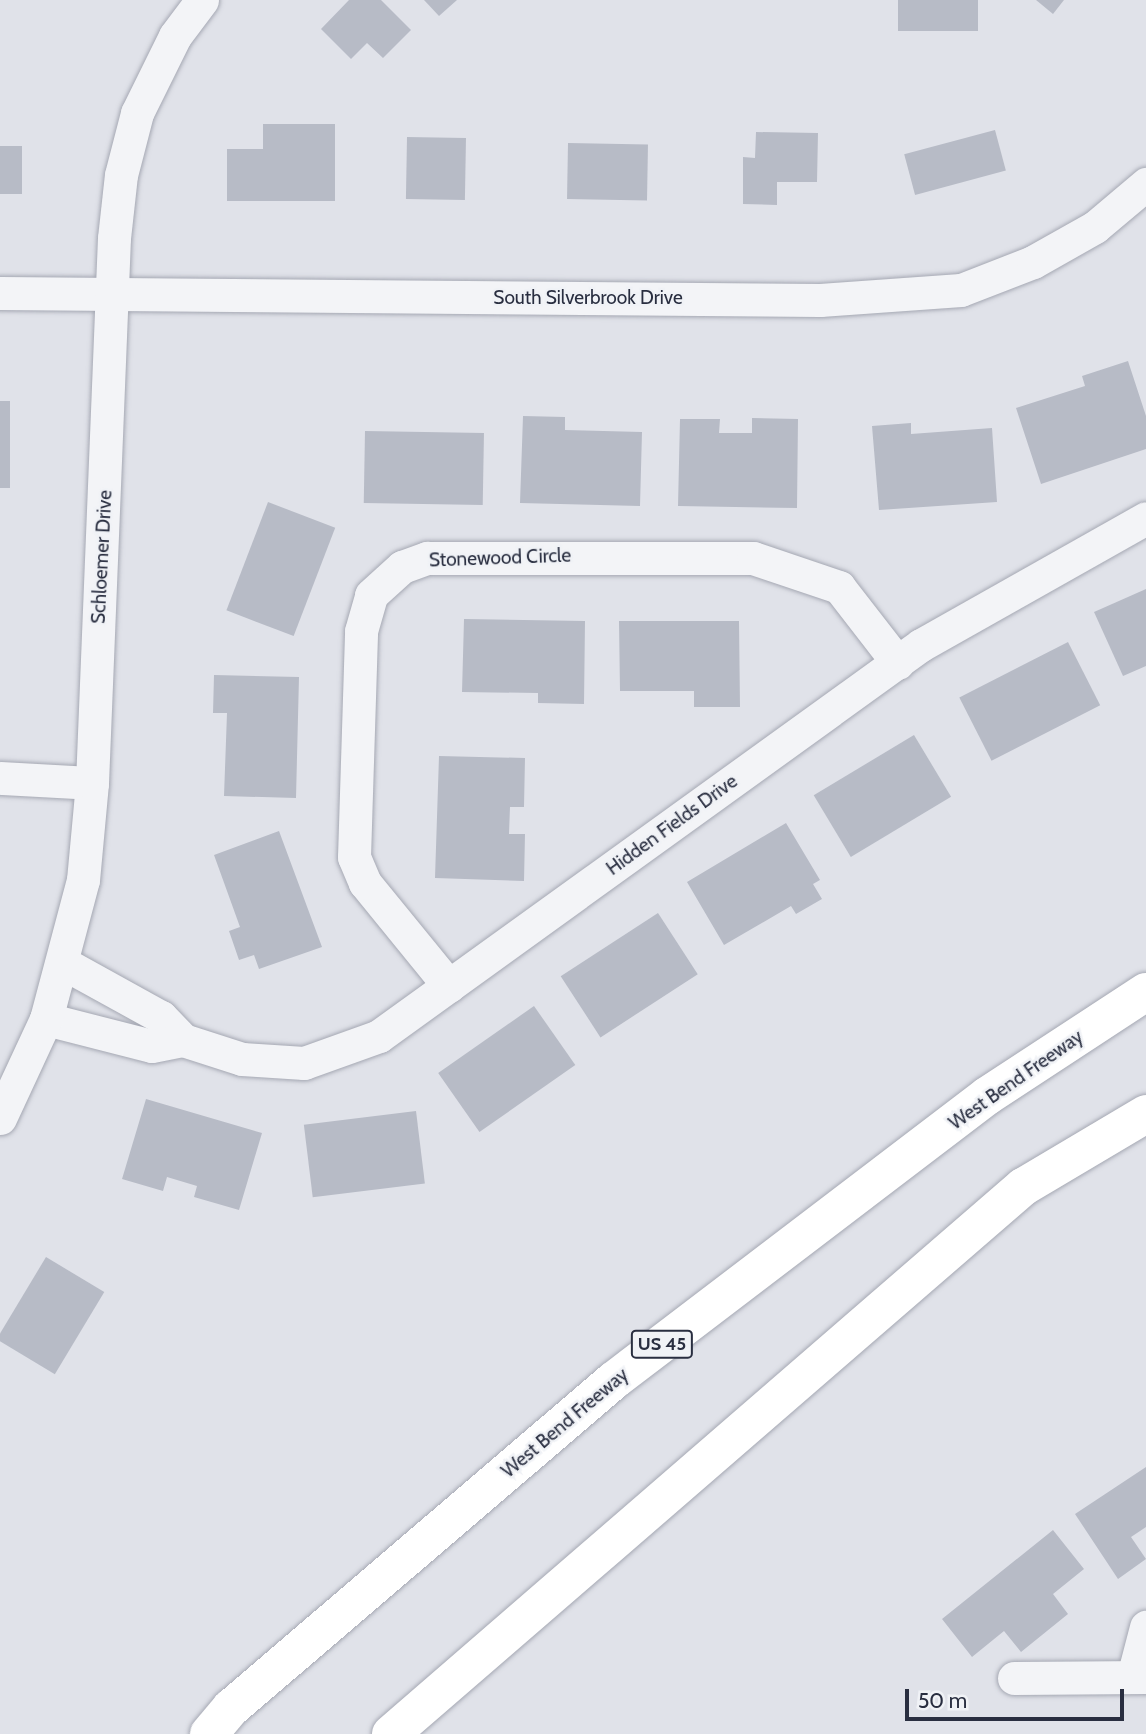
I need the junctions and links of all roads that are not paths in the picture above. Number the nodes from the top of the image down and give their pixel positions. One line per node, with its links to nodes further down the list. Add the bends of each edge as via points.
1 (202, 0): 4 (street, Schloemer Drive, via 175,36 137,113 121,175)
2 (1146, 184): 4 (street, South Silverbrook Drive, via 1095,227 1033,262 961,290 820,300)
3 (0, 293): 4 (street, South Silverbrook Drive)
4 (114, 295): 8 (street, Schloemer Drive)
5 (1146, 518): 6 (street, Hidden Fields Drive)
6 (898, 663): 10 (street, Hidden Fields Drive); 10 (street, Stonewood Circle, via 839,587 753,558 427,558 401,567 371,595 361,631 354,856 365,883)
7 (0, 778): 8 (street)
8 (92, 783): 9 (street, Schloemer Drive, via 83,880)
9 (63, 963): 12 (street, Schloemer Drive); 13 (street, Hidden Fields Drive, via 161,1017)
10 (449, 986): 13 (street, Hidden Fields Drive, via 379,1036 304,1063 242,1059)
11 (1146, 992): 19 (highway, West Bend Freeway / US 45, via 987,1097 613,1381 231,1708)
12 (46, 1019): 13 (street, Hidden Fields Drive, via 152,1046); 15 (street, Schloemer Drive)
13 (183, 1040)
14 (1146, 1114): 20 (highway, via 1023,1187)
15 (0, 1118)
16 (1146, 1627): 17 (street)
17 (1140, 1677): 18 (street)
18 (1014, 1678)
19 (209, 1734)
20 (391, 1734)

